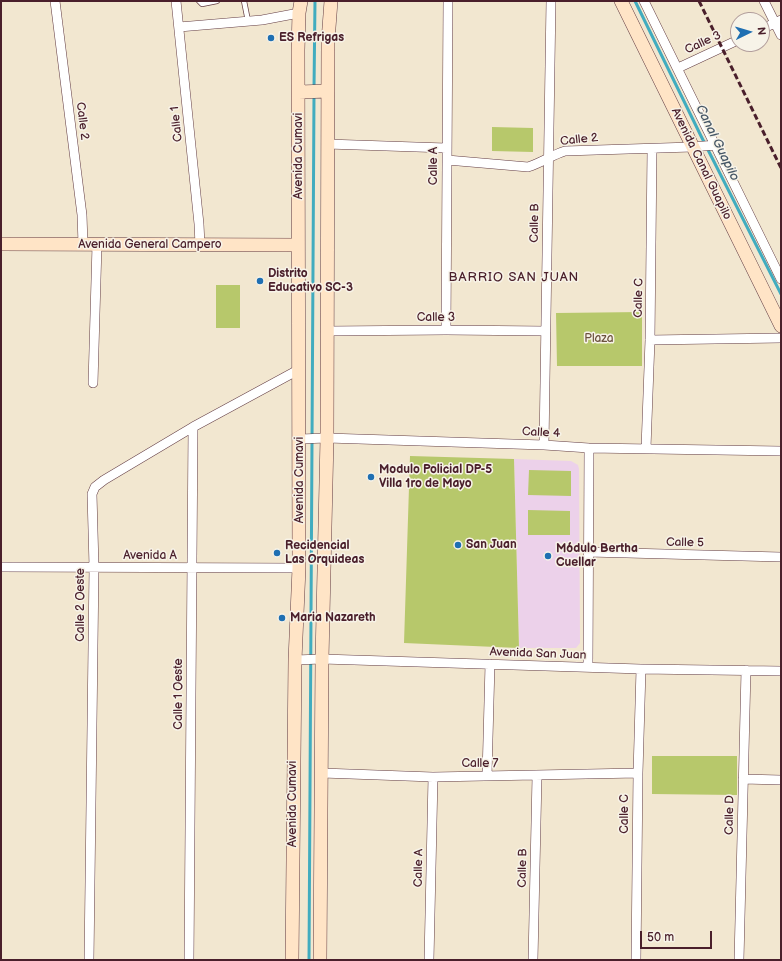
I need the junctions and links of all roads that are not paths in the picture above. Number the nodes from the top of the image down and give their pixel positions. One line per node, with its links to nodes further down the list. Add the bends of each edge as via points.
1 (55, 1): 29 (street, Calle 2, via 81,208)
2 (176, 1): 15 (street, Calle 1)
3 (199, 1): 4 (lane, via 202,4)
4 (217, 1)
5 (244, 1): 13 (lane)
6 (331, 1): 19 (main road, Avenida Cumavi)
7 (448, 1): 24 (street, Calle A)
8 (551, 1): 26 (street, Calle B)
9 (622, 1): 23 (main road, Avenida Canal Guapilo)
10 (644, 1): 18 (street, Avenida Canal Guapilo)
11 (764, 1): 14 (street)
12 (300, 7): 13 (street); 20 (main road, Avenida Cumavi)
13 (248, 21): 15 (street)
14 (778, 21): 16 (street)
15 (179, 27): 30 (street, Calle 1)
16 (781, 35)
17 (730, 44): 18 (street, Calle 3)
18 (678, 68): 22 (street, Avenida Canal Guapilo)
19 (325, 91): 20 (main road); 21 (main road, Avenida Cumavi)
20 (303, 92): 31 (main road, Avenida Cumavi)
21 (327, 144): 24 (street); 35 (main road, Avenida Cumavi)
22 (714, 145): 23 (street, Calle 2); 32 (street, Avenida Canal Guapilo)
23 (694, 147): 25 (street, Calle 2); 33 (main road, Avenida Canal Guapilo)
24 (446, 148): 27 (street, Calle A)
25 (652, 149): 26 (street, Calle 2, via 565,151); 38 (street, Calle C)
26 (548, 159): 27 (street, Calle 2, via 528,167); 36 (street, Calle B)
27 (447, 160): 34 (street, Calle A)
28 (1, 244): 29 (main road, Avenida General Campero)
29 (90, 244): 30 (main road, Avenida General Campero); 40 (street, Calle 2)
30 (200, 245): 31 (main road, Avenida General Campero)
31 (298, 245): 39 (main road, Avenida Cumavi)
32 (781, 279)
33 (781, 326)
34 (446, 330): 35 (street, Calle 3); 36 (street, Calle 3)
35 (327, 331): 43 (main road, Avenida Cumavi)
36 (546, 331): 44 (street, Calle B)
37 (781, 338): 38 (street)
38 (650, 340): 46 (street, Calle C)
39 (300, 369): 41 (street, Calle 2 Oeste); 42 (main road, Avenida Cumavi)
40 (93, 383)
41 (193, 427): 51 (street, Calle 2 Oeste, via 95,487 92,494); 52 (street, Calle 1 Oeste)
42 (304, 438): 43 (street, Calle 4); 53 (main road, Avenida Cumavi)
43 (323, 438): 44 (street, Calle 4); 54 (main road, Avenida Cumavi)
44 (544, 445): 45 (street, Calle 4)
45 (589, 448): 46 (street, Calle 4); 48 (street)
46 (646, 448): 47 (street, Calle 4)
47 (781, 451)
48 (588, 552): 49 (street, Calle 5); 57 (street)
49 (781, 557)
50 (1, 567): 51 (street, Avenida A)
51 (94, 567): 52 (street, Avenida A); 68 (street, Calle 2 Oeste)
52 (192, 568): 53 (street, Avenida A); 69 (street, Calle 1 Oeste)
53 (300, 568): 55 (main road, Avenida Cumavi)
54 (318, 659): 55 (street, Avenida San Juan); 56 (street, Avenida San Juan); 61 (main road, Avenida Cumavi)
55 (298, 660): 70 (main road, Avenida Cumavi)
56 (490, 664): 57 (street, Avenida San Juan); 64 (street)
57 (588, 667): 58 (street, Avenida San Juan)
58 (641, 669): 59 (street, Avenida San Juan); 62 (street, Calle C)
59 (746, 670): 60 (street, Avenida San Juan); 66 (street, Calle D)
60 (781, 671)
61 (322, 773): 63 (street, Calle 7); 71 (main road, Avenida Cumavi)
62 (638, 774): 65 (street, Calle 7); 74 (street, Calle C)
63 (433, 776): 64 (street, Calle 7); 72 (street, Calle A)
64 (487, 776): 65 (street, Calle 7)
65 (537, 776): 73 (street, Calle B)
66 (743, 779): 67 (street); 75 (street, Calle D)
67 (781, 780)
68 (90, 960)
69 (189, 960)
70 (292, 960)
71 (320, 960)
72 (429, 960)
73 (533, 960)
74 (636, 960)
75 (740, 960)

